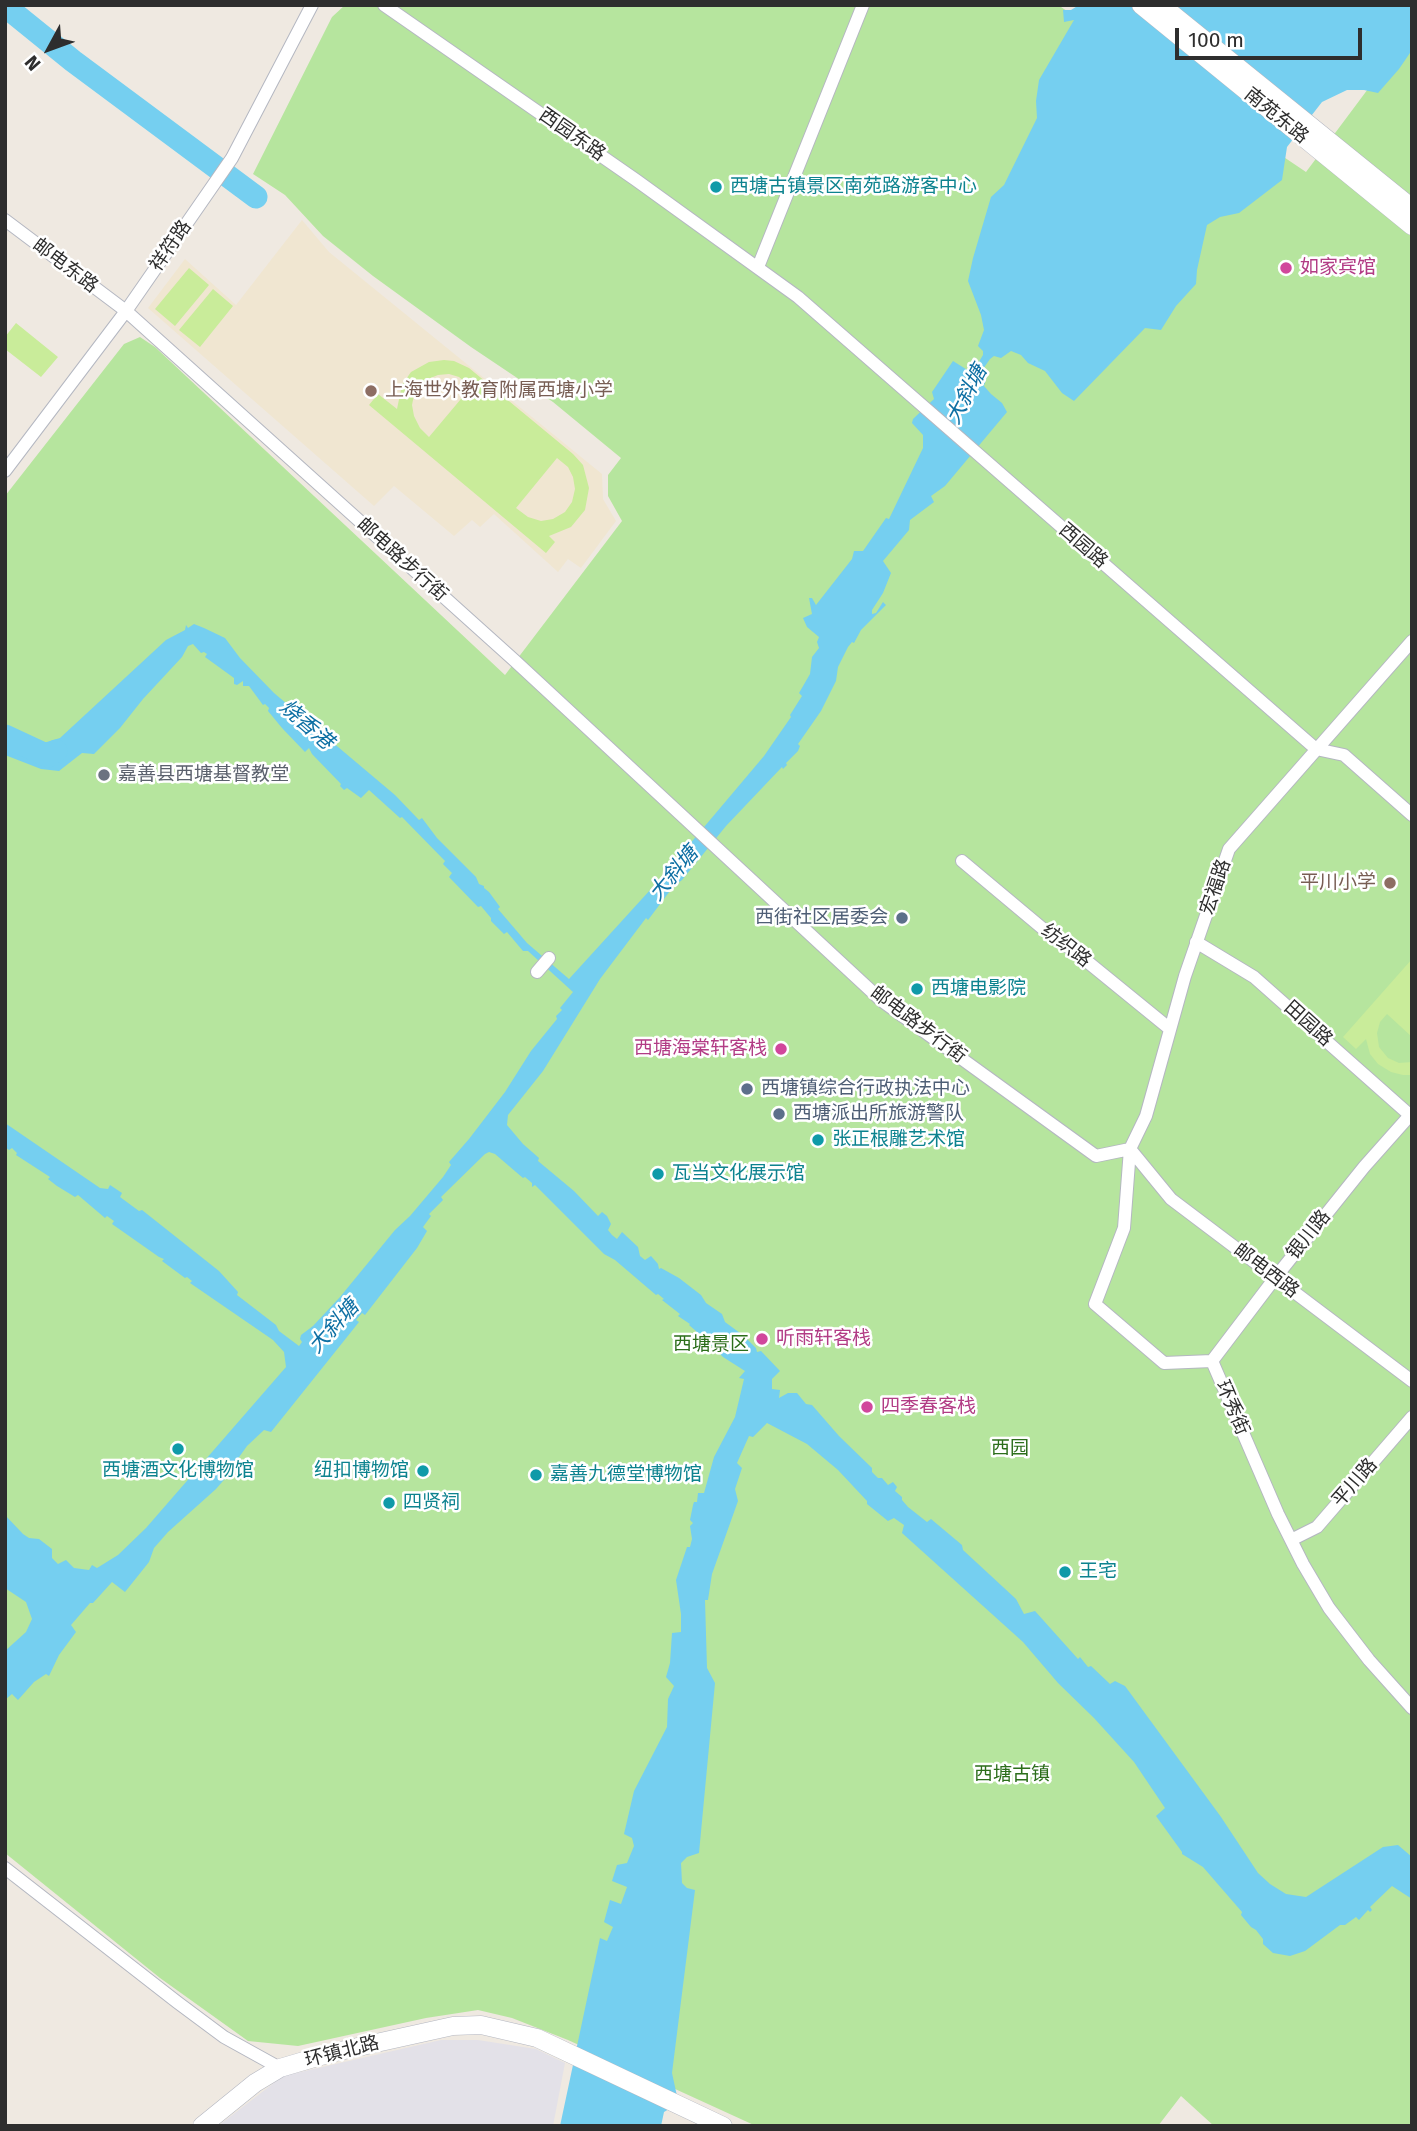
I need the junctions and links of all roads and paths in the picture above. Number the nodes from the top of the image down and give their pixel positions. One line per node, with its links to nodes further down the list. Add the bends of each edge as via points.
1 (312, 5): 10 (street, 祥符路, via 232,158)
2 (384, 5): 9 (street, 西园东路)
3 (863, 5): 9 (street)
4 (1141, 5): 6 (main road, 南苑东路)
5 (1161, 5): 6 (main road, 南苑东路)
6 (1402, 206): 8 (main road, 南苑东路)
7 (5, 220): 10 (street, 邮电东路)
8 (1412, 226)
9 (758, 267): 13 (street, 西园路)
10 (126, 311): 11 (street, 祥符路); 21 (street, 邮电路步行街, via 882,1001 1096,1156)
11 (5, 471)
12 (1412, 641): 13 (street, 宏福路)
13 (1316, 749): 14 (street, 西园路, via 1344,755); 16 (street, 宏福路, via 1229,849)
14 (1412, 815)
15 (962, 861): 19 (street, 纺织路)
16 (1196, 943): 19 (street, 宏福路); 20 (street, 田园路, via 1254,977)
17 (549, 958): 18 (street)
18 (537, 972)
19 (1170, 1029): 21 (street, 宏福路, via 1146,1116)
20 (1411, 1115): 22 (street, 银川路)
21 (1130, 1149): 22 (street, 邮电西路, via 1171,1199); 23 (street, 环秀街, via 1124,1227 1095,1304 1164,1363)
22 (1275, 1278): 23 (street, 银川路); 24 (street, 邮电西路)
23 (1212, 1361): 26 (street, 环秀街)
24 (1412, 1381)
25 (1412, 1417): 26 (street, 平川路, via 1317,1527)
26 (1291, 1540): 27 (street, 环秀街, via 1329,1608)
27 (1412, 1708)
28 (5, 1868): 29 (street, 环镇北路, via 224,2037)
29 (280, 2068): 30 (main road); 31 (main road, 环镇北路, via 453,2026 481,2025 537,2038)
30 (202, 2126)
31 (723, 2126)

